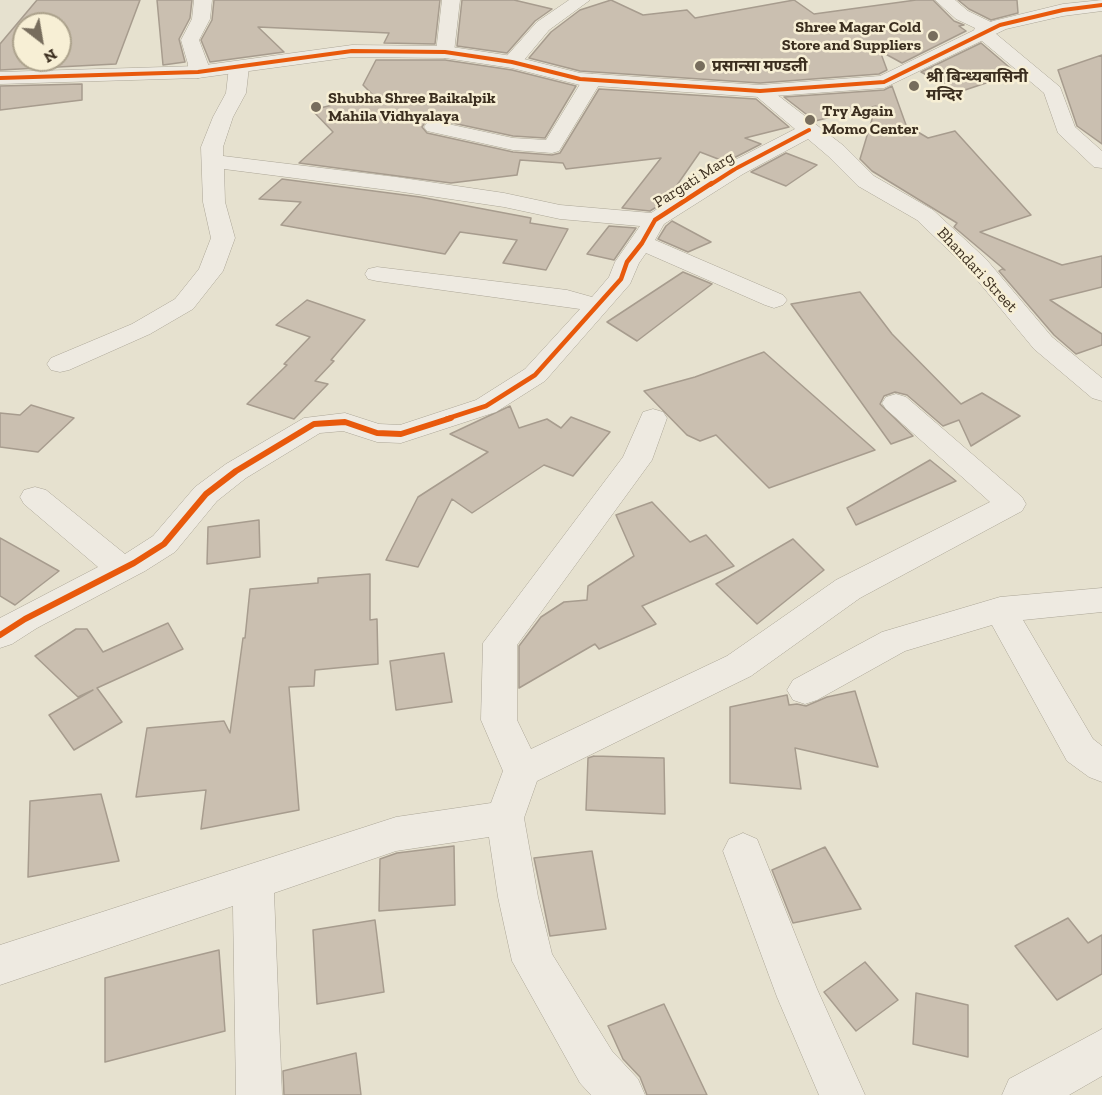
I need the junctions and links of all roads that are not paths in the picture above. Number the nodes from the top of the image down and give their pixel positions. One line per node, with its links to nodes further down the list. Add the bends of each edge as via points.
1 (203, 0): 10 (street, via 201,19 190,40)
2 (451, 0): 7 (street)
3 (581, 0): 8 (street, via 543,26)
4 (944, 0): 6 (street)
5 (1102, 5): 6 (street, via 1062,10)
6 (987, 30): 13 (street, via 884,82); 17 (street, via 1053,91 1065,129)
7 (445, 52): 8 (street); 9 (street, via 352,51)
8 (512, 62): 12 (street)
9 (239, 67): 10 (street); 16 (street, via 236,93 212,147)
10 (198, 72): 11 (street)
11 (0, 78)
12 (592, 80): 13 (street); 14 (street, via 552,147 513,144)
13 (760, 91): 15 (street, Bhandari Street)
14 (434, 127)
15 (809, 130): 18 (street, Pargati Marg); 24 (street, Bhandari Street, via 867,181 925,215 977,264 1043,343)
16 (214, 160): 18 (street, via 407,185 560,212); 23 (street, via 214,202 223,238 211,271 184,304 141,329)
17 (1102, 162)
18 (655, 220): 19 (street, Pargati Marg)
19 (642, 243): 21 (street); 22 (street, Pargati Marg, via 627,262 621,279)
20 (377, 274): 22 (street)
21 (774, 300)
22 (595, 305): 28 (street, Pargati Marg, via 534,375 486,406 401,434 377,433 345,422 314,424 236,471 206,494 164,544)
23 (60, 364)
24 (1102, 392)
25 (896, 403): 34 (street, via 1011,504 848,590 739,666)
26 (653, 418): 34 (street, via 637,459 500,643 500,720)
27 (35, 497): 28 (street)
28 (122, 569): 31 (street, Pargati Marg)
29 (1102, 600): 30 (street)
30 (1000, 610): 32 (street, via 894,641); 33 (street, via 1080,750)
31 (0, 636)
32 (805, 690)
33 (1102, 766)
34 (522, 771): 35 (street)
35 (506, 818): 37 (street, via 396,834); 41 (street, via 533,961 596,1067)
36 (743, 851): 42 (street, via 799,997)
37 (253, 880): 38 (street); 40 (street)
38 (0, 964)
39 (1102, 1051): 43 (street)
40 (259, 1095)
41 (622, 1095)
42 (842, 1095)
43 (1025, 1095)

